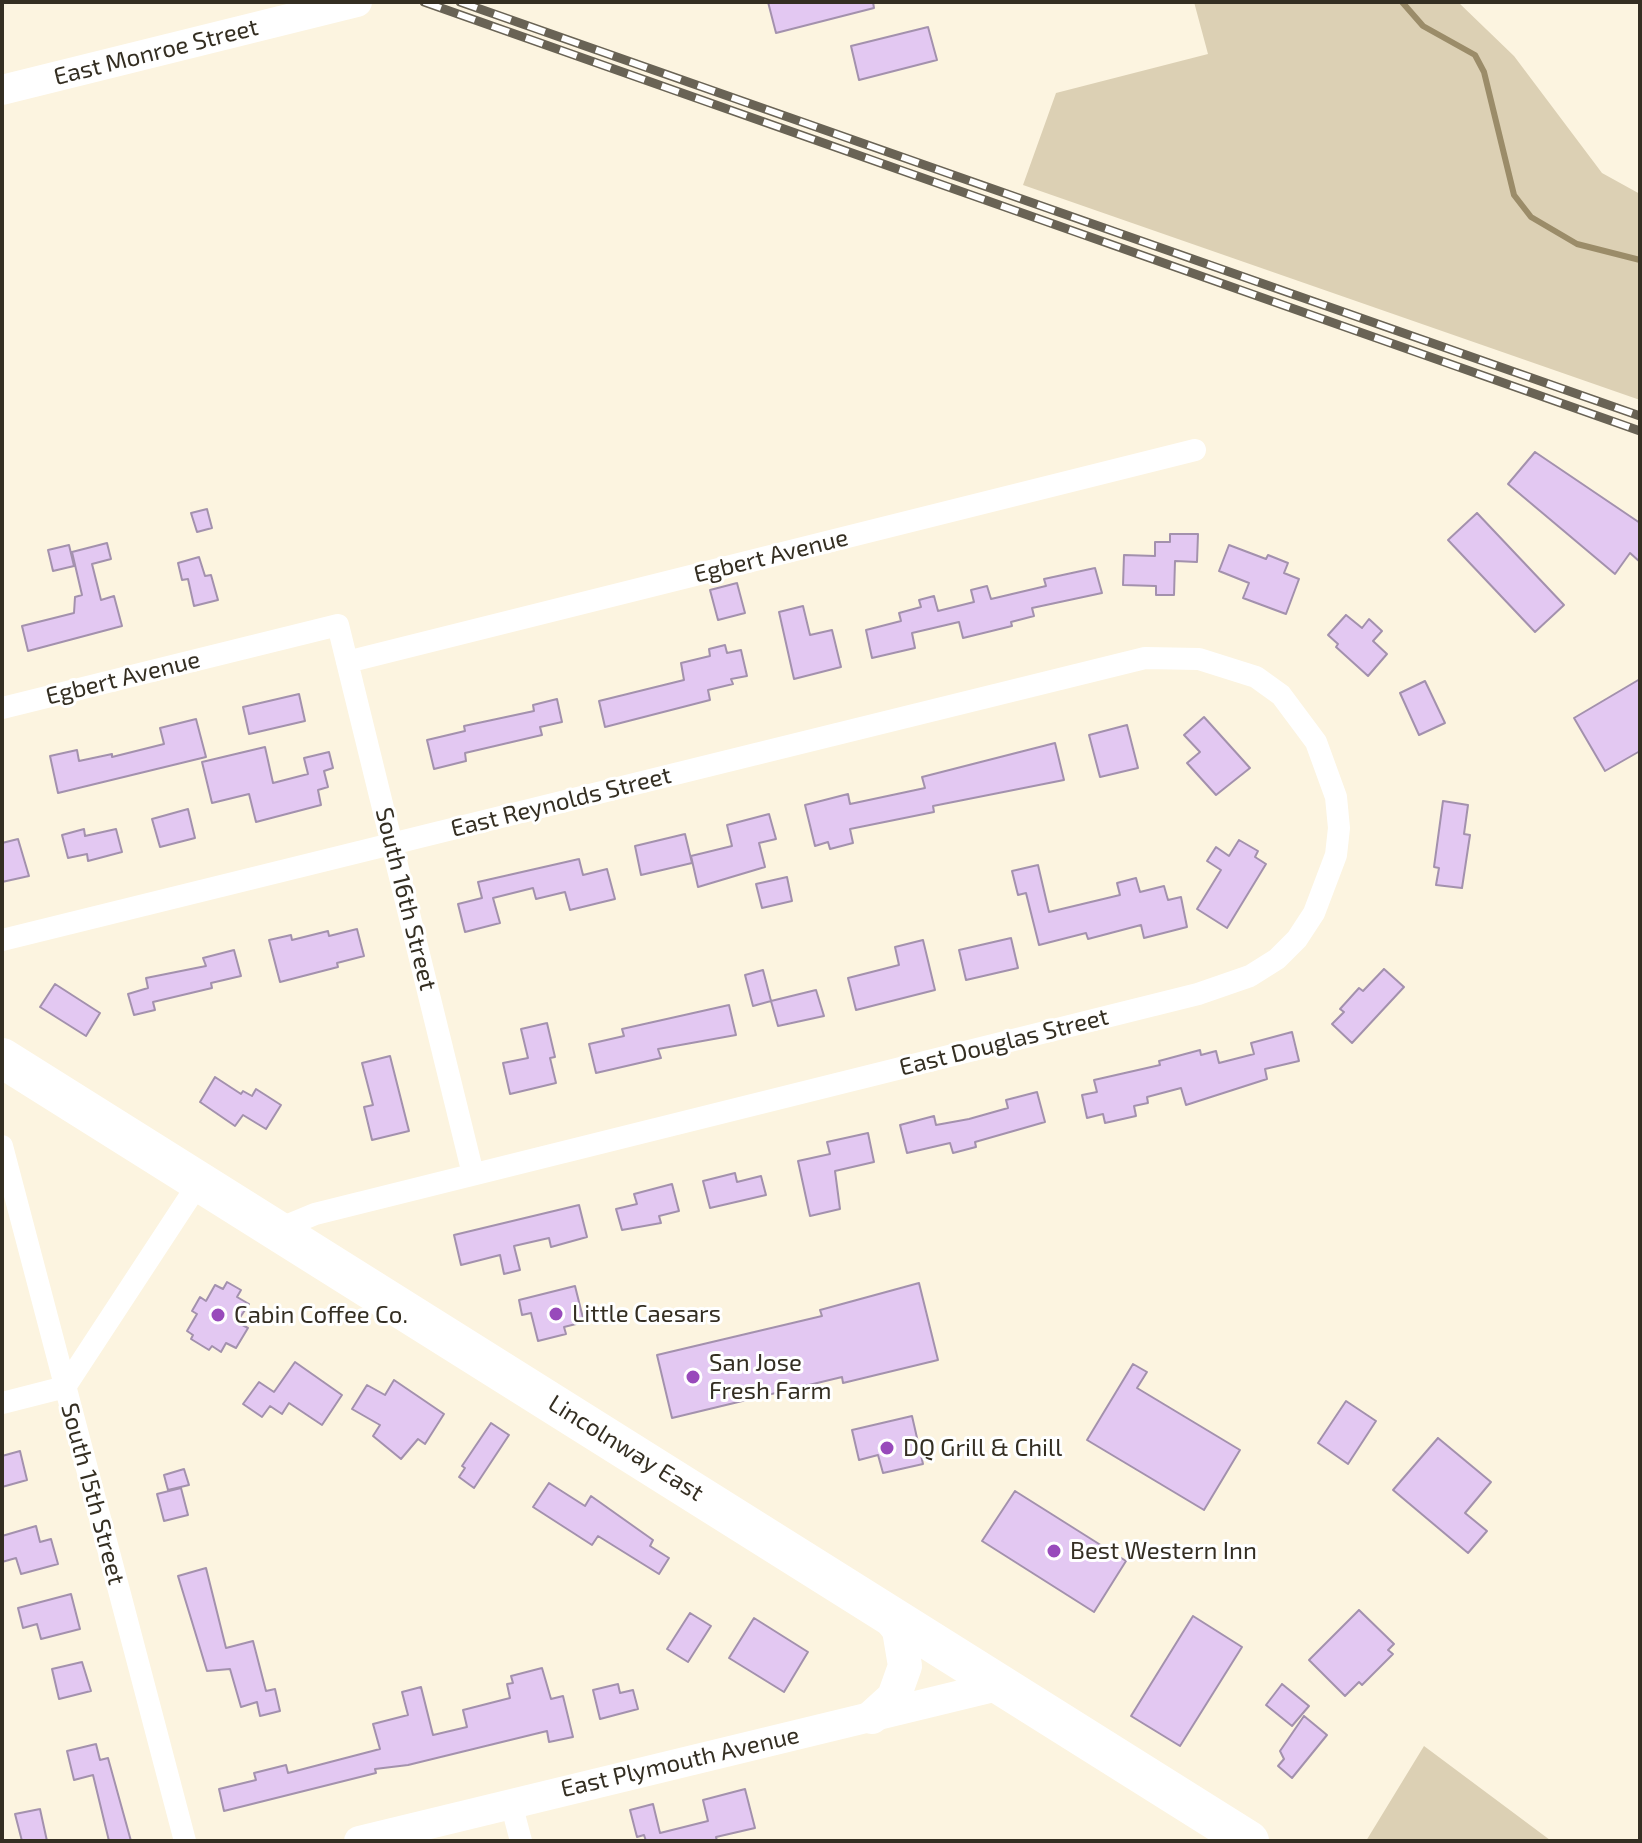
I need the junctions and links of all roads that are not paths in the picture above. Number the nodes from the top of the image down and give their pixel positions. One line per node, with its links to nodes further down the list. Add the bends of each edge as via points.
1 (357, 2): 2 (main road, East Monroe Street)
2 (2, 90)
3 (1195, 450): 5 (street, Egbert Avenue)
4 (338, 625): 5 (street, South 16th Street); 7 (street, Egbert Avenue)
5 (347, 662): 8 (street, South 16th Street)
6 (1120, 663): 8 (street, East Reynolds Street); 12 (street, East Douglas Street, via 1170,658 1228,665 1281,695 1316,742 1336,797 1336,855 1314,913 1277,959 1250,976 1198,994)
7 (2, 708)
8 (392, 844): 9 (street, East Reynolds Street); 12 (street, South 16th Street)
9 (2, 940)
10 (2, 1058): 13 (highway, Lincolnway East)
11 (2, 1146): 15 (street, South 15th Street)
12 (473, 1174): 14 (street, East Douglas Street, via 315,1214)
13 (200, 1181): 14 (highway, Lincolnway East); 15 (street)
14 (274, 1231): 17 (highway, Lincolnway East)
15 (65, 1387): 16 (street); 21 (street, South 15th Street)
16 (2, 1403)
17 (887, 1614): 18 (highway, Lincolnway East); 19 (main road, via 902,1638 905,1666 894,1697)
18 (1002, 1685): 19 (main road, East Plymouth Avenue); 24 (highway, Lincolnway East)
19 (872, 1717): 20 (main road, East Plymouth Avenue)
20 (511, 1803): 22 (main road, East Plymouth Avenue); 23 (street)
21 (185, 1841)
22 (359, 1841)
23 (521, 1841)
24 (1249, 1841)

